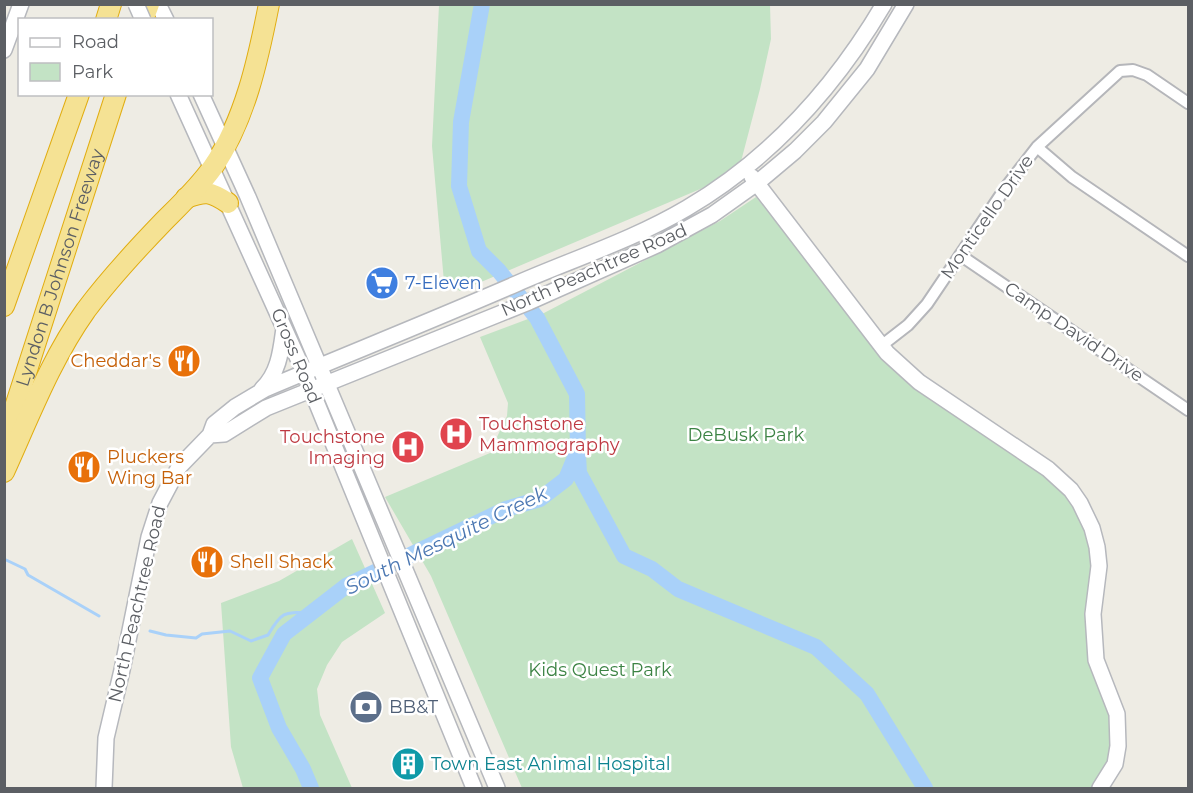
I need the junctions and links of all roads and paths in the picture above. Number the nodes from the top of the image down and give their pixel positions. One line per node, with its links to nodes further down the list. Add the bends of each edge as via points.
1 (21, 4): 9 (main road)
2 (136, 4): 7 (main road, bridge)
3 (158, 4): 8 (main road)
4 (268, 4): 15 (highway, via 250,82)
5 (884, 4): 17 (main road, North Peachtree Road, via 833,81 781,137)
6 (906, 4): 19 (main road, North Peachtree Road, via 850,91 810,136)
7 (142, 18)
8 (164, 18)
9 (4, 50)
10 (78, 96): 26 (highway, Lyndon B Johnson Freeway)
11 (116, 96): 38 (highway, Lyndon B Johnson Freeway)
12 (179, 96): 18 (main road, Gross Road)
13 (202, 96): 15 (main road, Gross Road)
14 (1188, 103): 16 (street, Monticello Drive, via 1147,75 1133,70 1120,72)
15 (225, 147): 18 (highway); 22 (main road, Gross Road)
16 (1037, 147): 24 (street, Monticello Drive); 25 (street, via 1072,177)
17 (745, 167): 19 (main road); 27 (main road, North Peachtree Road, via 686,209 621,241)
18 (212, 168): 20 (highway); 21 (main road, Gross Road)
19 (757, 183): 29 (main road, North Peachtree Road, via 703,220 657,244); 30 (main road)
20 (186, 198): 21 (highway, via 203,192); 39 (highway, via 110,279 66,341)
21 (228, 203): 23 (main road, Gross Road)
22 (266, 239): 23 (main road); 31 (main road, Gross Road)
23 (248, 248): 28 (main road, Gross Road)
24 (960, 255): 30 (street, Monticello Drive, via 923,308); 36 (street, Camp David Drive)
25 (1188, 256)
26 (4, 306)
27 (443, 315): 29 (main road); 31 (main road, North Peachtree Road)
28 (284, 328): 32 (main road, Gross Road); 35 (main road, via 281,356 272,376)
29 (449, 334): 33 (main road, North Peachtree Road)
30 (881, 346): 49 (main road, via 919,382 1048,469 1080,503 1092,528 1099,566 1093,614 1096,660 1118,714 1115,764)
31 (319, 366): 32 (main road, North Peachtree Road); 33 (main road, Gross Road)
32 (304, 372): 34 (main road, Gross Road); 35 (main road, North Peachtree Road)
33 (327, 385): 34 (main road, North Peachtree Road); 40 (main road, Gross Road)
34 (312, 391): 37 (main road, North Peachtree Road, via 266,408 224,434); 41 (main road, Gross Road)
35 (255, 394): 37 (main road, North Peachtree Road, via 214,424)
36 (1188, 410)
37 (210, 435): 46 (main road, North Peachtree Road, via 179,467 165,490 149,537 106,738)
38 (4, 441)
39 (4, 472)
40 (377, 503): 41 (main road); 42 (main road, Gross Road)
41 (359, 510): 43 (main road, Gross Road)
42 (435, 641): 43 (main road); 44 (main road, Gross Road)
43 (416, 647): 45 (main road, Gross Road)
44 (466, 715): 45 (main road); 48 (main road, Gross Road)
45 (448, 724): 47 (main road, Gross Road)
46 (104, 789)
47 (474, 789)
48 (497, 789)
49 (1100, 789)

